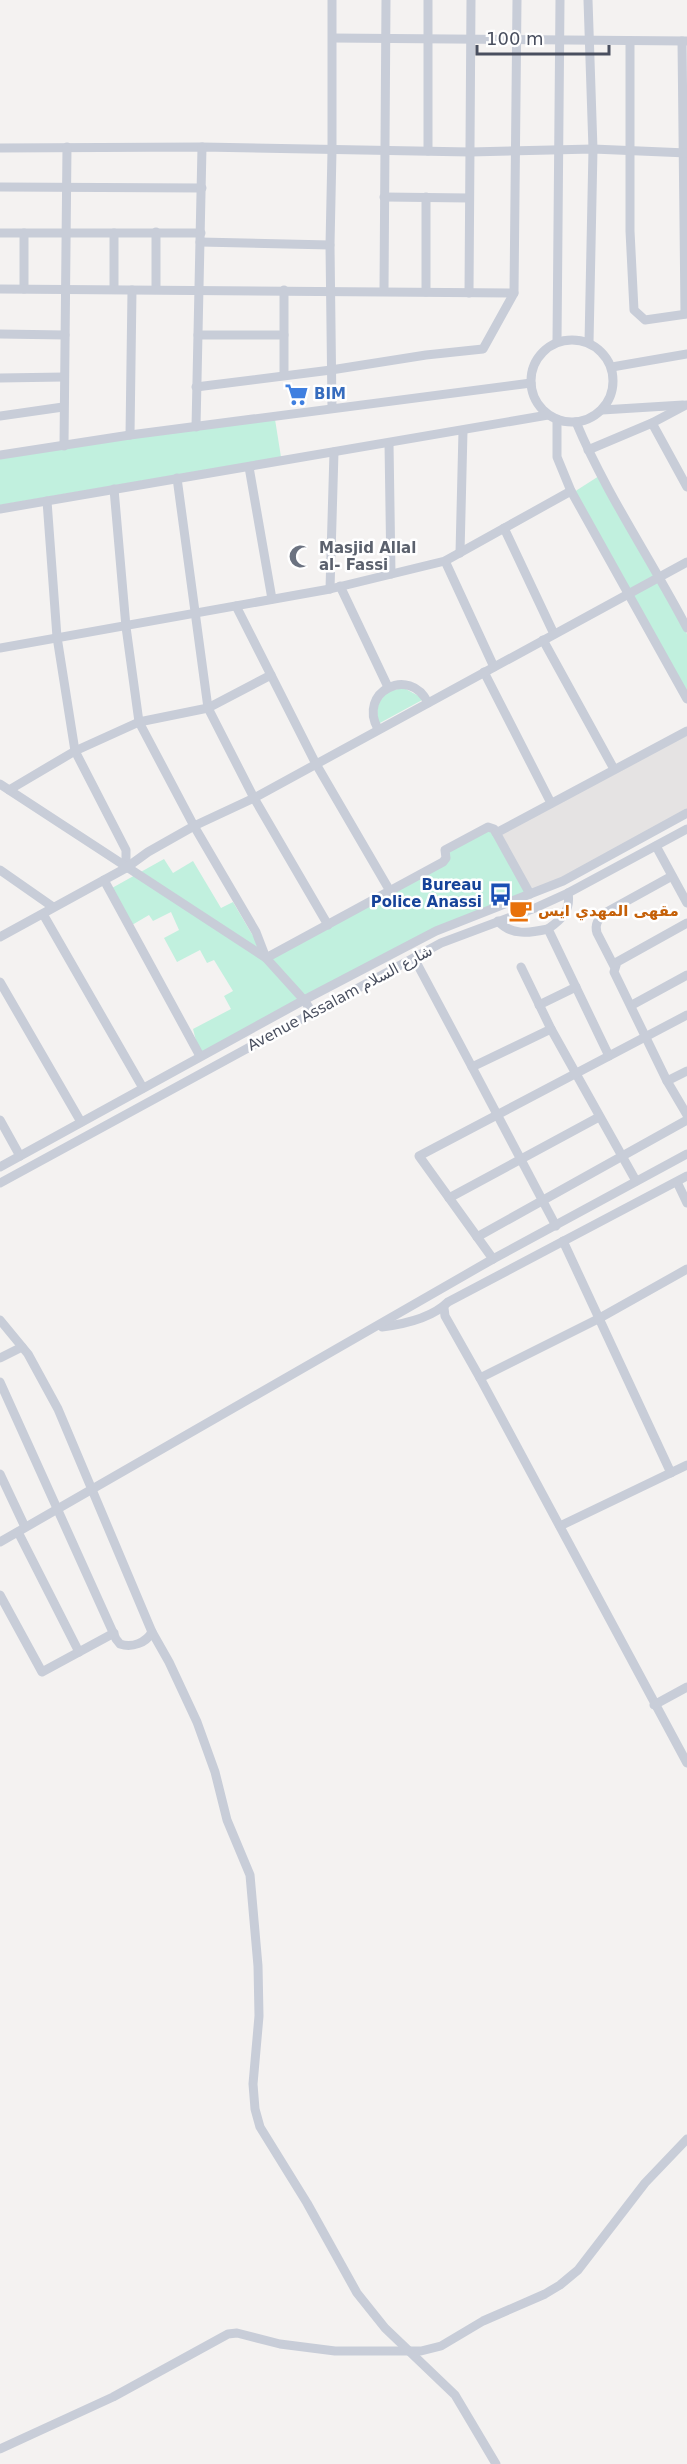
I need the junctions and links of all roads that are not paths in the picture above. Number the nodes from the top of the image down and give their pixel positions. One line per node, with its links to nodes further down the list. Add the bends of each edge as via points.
1 (332, 0): 8 (street)
2 (386, 0): 9 (street)
3 (428, 0): 10 (street)
4 (471, 0): 11 (street)
5 (517, 0): 12 (street)
6 (560, 0): 13 (street)
7 (588, 0): 14 (street)
8 (333, 38): 9 (street); 22 (street)
9 (386, 39): 10 (street); 24 (street)
10 (427, 40): 11 (street); 23 (street)
11 (470, 40): 12 (street); 25 (street)
12 (517, 40): 13 (street); 26 (street)
13 (560, 40): 14 (street); 20 (street)
14 (589, 41): 15 (street); 21 (street)
15 (630, 41): 16 (street); 27 (street)
16 (684, 41): 28 (street)
17 (68, 147): 18 (street); 19 (street); 29 (street)
18 (202, 147): 22 (street); 31 (street)
19 (0, 148)
20 (559, 149): 21 (street); 26 (street); 60 (street)
21 (593, 149): 27 (street); 61 (street)
22 (333, 151): 24 (street); 41 (street)
23 (428, 151): 24 (street); 25 (street)
24 (384, 152): 32 (street)
25 (470, 152): 26 (street); 34 (street)
26 (516, 152): 54 (street)
27 (630, 152): 28 (street); 55 (street, via 634,310 645,320)
28 (685, 153): 55 (street)
29 (67, 186): 30 (street); 31 (street); 35 (street)
30 (0, 187)
31 (202, 188): 40 (street)
32 (384, 197): 33 (street); 51 (street)
33 (426, 197): 34 (street); 52 (street)
34 (469, 198): 53 (street)
35 (66, 232): 38 (street); 39 (street); 42 (street)
36 (156, 232): 39 (street); 40 (street); 46 (street)
37 (0, 233): 38 (street)
38 (24, 233): 44 (street)
39 (114, 233): 45 (street)
40 (200, 237): 41 (street); 48 (street)
41 (330, 245): 50 (street)
42 (66, 288): 44 (street); 45 (street); 57 (street)
43 (0, 289): 44 (street)
44 (24, 289)
45 (114, 289): 47 (street)
46 (156, 289): 47 (street); 48 (street)
47 (132, 290): 80 (street)
48 (199, 290): 49 (street); 58 (street)
49 (284, 290): 50 (street); 59 (street)
50 (330, 290): 51 (street); 64 (street)
51 (384, 291): 52 (street)
52 (426, 292): 53 (street)
53 (469, 293): 54 (street)
54 (514, 293): 64 (street, via 481,351)
55 (686, 314)
56 (0, 334): 57 (street)
57 (65, 334): 66 (street)
58 (198, 335): 59 (street); 69 (street)
59 (284, 335): 65 (street)
60 (557, 342): 61 (street, via 573,339); 68 (street, via 540,354)
61 (589, 343): 63 (street, via 603,352)
62 (687, 354): 63 (street)
63 (612, 367): 73 (street, via 614,382)
64 (331, 370): 65 (street); 72 (street)
65 (284, 375): 69 (street)
66 (64, 377): 67 (street); 71 (street)
67 (0, 378)
68 (531, 383): 72 (street); 75 (street, via 539,406)
69 (196, 387): 78 (street)
70 (686, 404): 73 (street); 77 (street)
71 (63, 407): 74 (street); 82 (street)
72 (332, 408): 78 (street)
73 (602, 410): 76 (street)
74 (0, 416)
75 (553, 417): 76 (street); 79 (street); 90 (street, via 557,458)
76 (576, 422): 83 (street)
77 (652, 423): 83 (street); 88 (street)
78 (196, 427): 80 (street)
79 (463, 431): 81 (street); 94 (street)
80 (130, 435): 82 (street)
81 (389, 443): 84 (street); 97 (street)
82 (64, 446): 85 (street)
83 (588, 450): 98 (street)
84 (334, 452): 86 (street); 99 (street)
85 (0, 455)
86 (249, 467): 87 (street); 101 (street)
87 (177, 478): 89 (street); 103 (street)
88 (687, 487)
89 (114, 489): 91 (street); 104 (street)
90 (571, 491): 93 (street); 100 (street)
91 (47, 501): 92 (street); 107 (street)
92 (0, 509)
93 (504, 528): 94 (street); 106 (street)
94 (460, 553): 95 (street)
95 (445, 561): 97 (street); 110 (street)
96 (687, 562): 98 (street)
97 (391, 574): 99 (street)
98 (660, 577): 100 (street); 105 (street)
99 (335, 587): 101 (street); 113 (street)
100 (628, 594): 106 (street); 114 (street)
101 (272, 599): 102 (street)
102 (236, 606): 103 (street); 112 (street)
103 (196, 614): 104 (street); 116 (street)
104 (126, 627): 107 (street); 117 (street)
105 (687, 628)
106 (554, 634): 108 (street)
107 (57, 637): 109 (street); 120 (street)
108 (543, 639): 110 (street); 122 (street)
109 (0, 648)
110 (494, 667): 111 (street)
111 (484, 672): 115 (street); 126 (street)
112 (271, 675): 116 (street); 121 (street)
113 (388, 687): 115 (street, via 412,686); 118 (street, via 374,704 373,717)
114 (687, 699)
115 (428, 703): 118 (street)
116 (208, 708): 117 (street); 125 (street)
117 (139, 722): 120 (street); 128 (street)
118 (378, 729): 121 (street)
119 (687, 731): 122 (street)
120 (75, 751): 124 (street); 132 (street, via 126,850)
121 (316, 764): 125 (street); 136 (street)
122 (614, 769): 126 (street)
123 (0, 784): 124 (street)
124 (9, 790): 132 (street)
125 (254, 798): 128 (street); 145 (street)
126 (551, 803): 130 (street)
127 (687, 813): 137 (street, Avenue Assalam شارع السلام, via 563,881)
128 (194, 826): 132 (street); 149 (street, via 256,932)
129 (687, 829): 131 (street, Avenue Assalam شارع السلام)
130 (496, 832): 136 (street, via 488,827 445,850 443,862); 137 (street)
131 (656, 846): 134 (street); 138 (street, Avenue Assalam شارع السلام)
132 (126, 868): 135 (street); 149 (street)
133 (0, 870): 140 (street)
134 (672, 876): 139 (street); 151 (street, via 598,919 597,933)
135 (104, 880): 140 (street); 163 (street)
136 (390, 891): 145 (street)
137 (531, 894): 142 (street, Avenue Assalam شارع السلام)
138 (568, 894): 143 (street, Avenue Assalam شارع السلام); 146 (street, via 569,908)
139 (687, 903)
140 (53, 907): 141 (street)
141 (43, 914): 148 (street); 169 (street)
142 (468, 917): 147 (street); 156 (street, Avenue Assalam شارع السلام)
143 (498, 921): 146 (street, via 503,927 523,933); 147 (street, Avenue Assalam شارع السلام)
144 (687, 923): 151 (street)
145 (328, 925): 149 (street)
146 (548, 929): 155 (street)
147 (472, 930): 150 (street, Avenue Assalam شارع السلام)
148 (0, 937)
149 (266, 958): 156 (street)
150 (414, 958): 159 (street, Avenue Assalam شارع السلام); 165 (street)
151 (614, 966): 158 (street)
152 (520, 968): 157 (street)
153 (687, 975): 158 (street)
154 (0, 982): 175 (street)
155 (576, 987): 157 (street); 164 (street)
156 (304, 1000): 159 (street); 163 (street, Avenue Assalam شارع السلام)
157 (539, 1005): 161 (street)
158 (632, 1005): 162 (street)
159 (312, 1012): 184 (street, Avenue Assalam شارع السلام)
160 (687, 1016): 162 (street)
161 (551, 1029): 165 (street); 167 (street)
162 (647, 1037): 164 (street); 168 (street)
163 (200, 1056): 169 (street, Avenue Assalam شارع السلام)
164 (609, 1056): 167 (street)
165 (472, 1067): 170 (street)
166 (687, 1071): 168 (street)
167 (576, 1075): 170 (street); 172 (street)
168 (667, 1081): 171 (street)
169 (143, 1088): 175 (street, Avenue Assalam شارع السلام)
170 (498, 1115): 179 (street); 185 (street, via 419,1156)
171 (687, 1115)
172 (599, 1117): 178 (street); 179 (street)
173 (0, 1120): 177 (street)
174 (687, 1120): 178 (street)
175 (81, 1122): 177 (street, Avenue Assalam شارع السلام)
176 (687, 1154): 182 (street)
177 (20, 1156): 180 (street, Avenue Assalam شارع السلام)
178 (621, 1157): 182 (street); 186 (street)
179 (521, 1159): 185 (street); 186 (street)
180 (0, 1167)
181 (687, 1176): 183 (street)
182 (636, 1181): 188 (street)
183 (677, 1182): 187 (street); 190 (street)
184 (0, 1183)
185 (449, 1198): 189 (street)
186 (543, 1200): 188 (street); 189 (street)
187 (687, 1203)
188 (556, 1226): 191 (street)
189 (477, 1237): 191 (street)
190 (563, 1241): 193 (street, via 448,1302); 194 (street)
191 (493, 1259): 196 (street)
192 (687, 1269): 194 (street)
193 (444, 1308): 196 (street, via 405,1324); 199 (street)
194 (598, 1319): 199 (street); 203 (street)
195 (0, 1320): 197 (street)
196 (376, 1327): 204 (street)
197 (22, 1347): 198 (street); 204 (street, via 58,1409)
198 (0, 1358)
199 (480, 1378): 207 (street)
200 (0, 1382): 206 (street)
201 (687, 1465): 203 (street)
202 (0, 1473): 205 (street)
203 (671, 1473): 207 (street)
204 (93, 1489): 206 (street); 211 (street)
205 (4, 1492): 208 (street)
206 (59, 1508): 208 (street); 212 (street)
207 (560, 1526): 215 (street)
208 (21, 1530): 209 (street); 213 (street)
209 (0, 1542)
210 (1, 1598): 213 (street, via 42,1672)
211 (152, 1632): 212 (street, via 145,1641 127,1646 120,1644); 218 (street, via 197,1722 227,1820 250,1875 259,2016 253,2084 260,2127 357,2293)
212 (114, 1633): 213 (street)
213 (79, 1652)
214 (687, 1687): 215 (street)
215 (654, 1705): 216 (street)
216 (687, 1763)
217 (687, 2139): 218 (street, via 645,2183 578,2270 560,2285 483,2321 441,2346)
218 (407, 2350): 219 (street, via 335,2351 228,2334 113,2397); 220 (street, via 455,2395)
219 (0, 2449)
220 (496, 2464)

